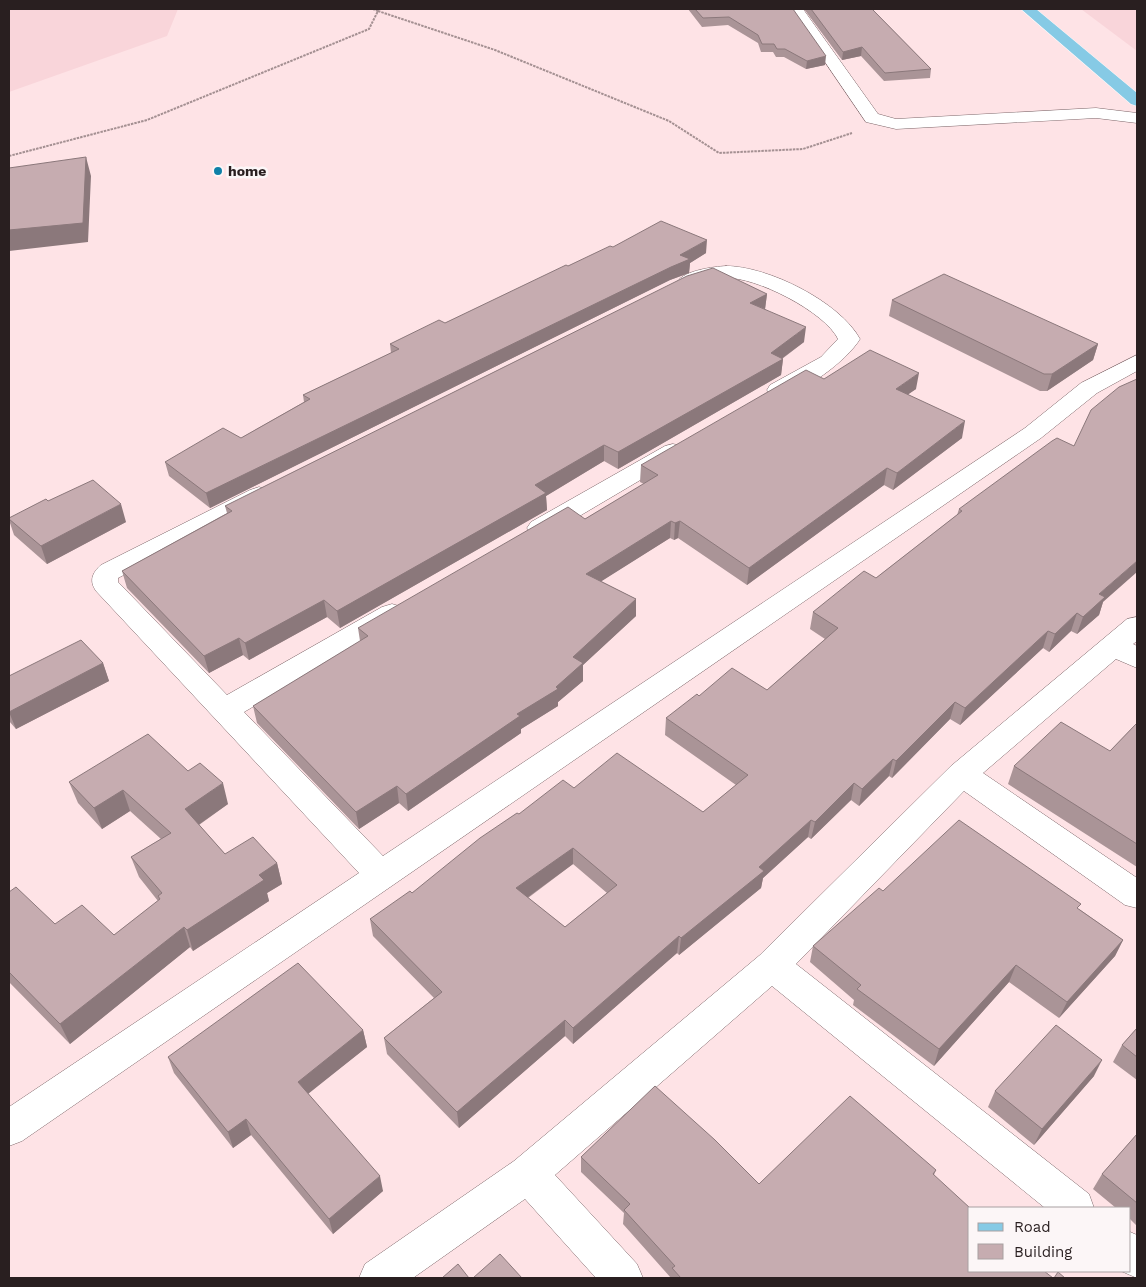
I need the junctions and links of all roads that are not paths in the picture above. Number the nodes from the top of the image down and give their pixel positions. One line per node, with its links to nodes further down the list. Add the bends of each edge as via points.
1 (796, 9): 4 (street, via 872,118 896,124 1096,113)
2 (1028, 9): 3 (main road)
3 (1137, 101)
4 (1137, 118)
5 (669, 290): 7 (street, via 703,276 733,272 745,274 801,298 843,327 848,339 846,346 830,360)
6 (1137, 362): 15 (street, via 1090,388 1033,433)
7 (759, 401)
8 (690, 441): 10 (street)
9 (279, 485): 13 (street, via 119,565 106,574 104,580 105,585)
10 (517, 541)
11 (413, 601): 13 (street)
12 (1130, 643): 14 (street)
13 (222, 711): 15 (street)
14 (962, 774): 16 (street); 17 (street)
15 (382, 876): 18 (street)
16 (1137, 895)
17 (772, 965): 19 (street); 20 (street)
18 (9, 1128)
19 (528, 1174): 21 (street); 22 (street)
20 (1074, 1207)
21 (379, 1278)
22 (622, 1278)

